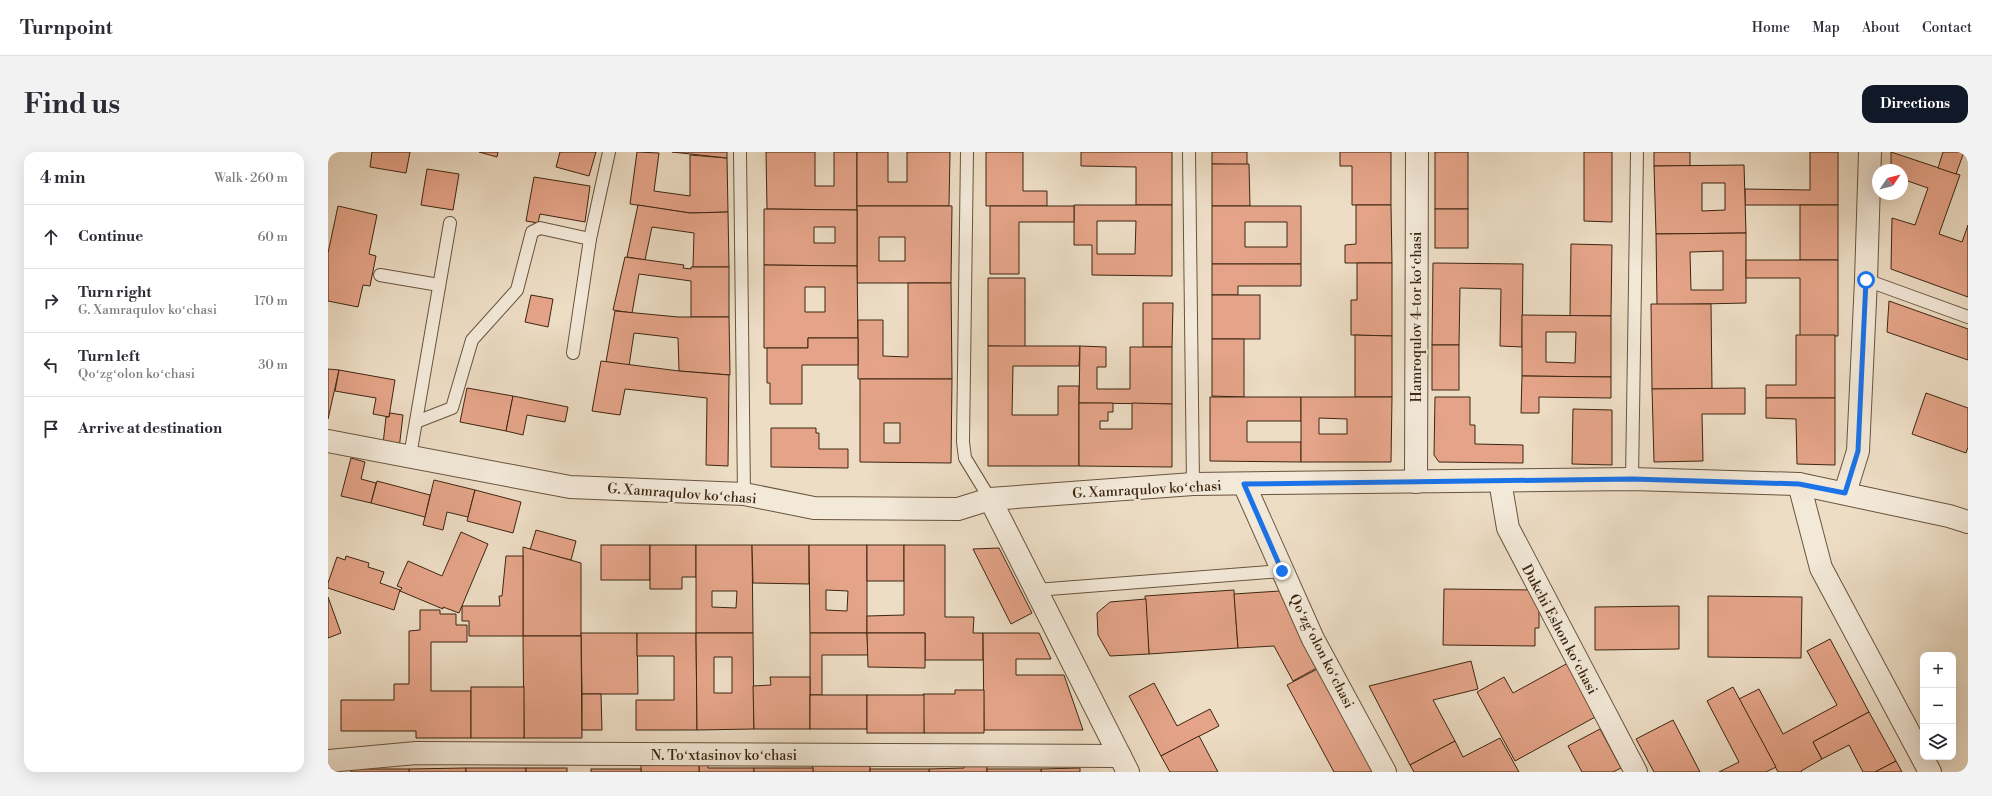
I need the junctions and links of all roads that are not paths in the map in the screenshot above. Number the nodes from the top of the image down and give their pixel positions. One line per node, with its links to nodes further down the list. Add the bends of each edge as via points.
1 (609, 152): 9 (lane)
2 (740, 152): 25 (lane)
3 (967, 152): 26 (lane, via 963,442 965,458)
4 (1189, 152): 21 (lane)
5 (1417, 152): 20 (street, Hamroqulov 4-tor koʻchasi)
6 (1637, 152): 18 (lane)
7 (1870, 152): 11 (street)
8 (450, 223): 12 (lane)
9 (590, 239): 14 (lane); 15 (lane, via 540,228 532,232 517,290 472,340 452,408)
10 (380, 275): 12 (lane)
11 (1866, 280): 13 (lane); 24 (street, via 1858,451)
12 (439, 286): 15 (lane)
13 (1968, 317)
14 (573, 353)
15 (416, 422): 17 (lane)
16 (328, 441): 17 (street, G. Xamraqulov koʻchasi)
17 (410, 456): 25 (street, G. Xamraqulov koʻchasi, via 570,487)
18 (1632, 479): 19 (street, G. Xamraqulov koʻchasi); 23 (street, G. Xamraqulov koʻchasi)
19 (1500, 481): 20 (street, G. Xamraqulov koʻchasi); 33 (street, Dukchi Eshon koʻchasi, via 1508,528)
20 (1416, 482): 22 (street, G. Xamraqulov koʻchasi)
21 (1193, 484): 22 (street, G. Xamraqulov koʻchasi); 26 (street, G. Xamraqulov koʻchasi)
22 (1244, 484): 28 (street, Qoʻzgʻolon koʻchasi)
23 (1799, 484): 24 (street, G. Xamraqulov koʻchasi); 34 (street, via 1821,568)
24 (1845, 493): 27 (street, G. Xamraqulov koʻchasi)
25 (744, 494): 26 (street, G. Xamraqulov koʻchasi, via 814,508 958,509)
26 (990, 499): 29 (street)
27 (1968, 522)
28 (1282, 571): 29 (lane); 32 (street, Qoʻzgʻolon koʻchasi, via 1313,639)
29 (1036, 590): 31 (street)
30 (328, 761): 31 (street, N. Toʻxtasinov koʻchasi, via 416,754)
31 (1124, 764)
32 (1385, 772)
33 (1636, 772)
34 (1930, 772)

